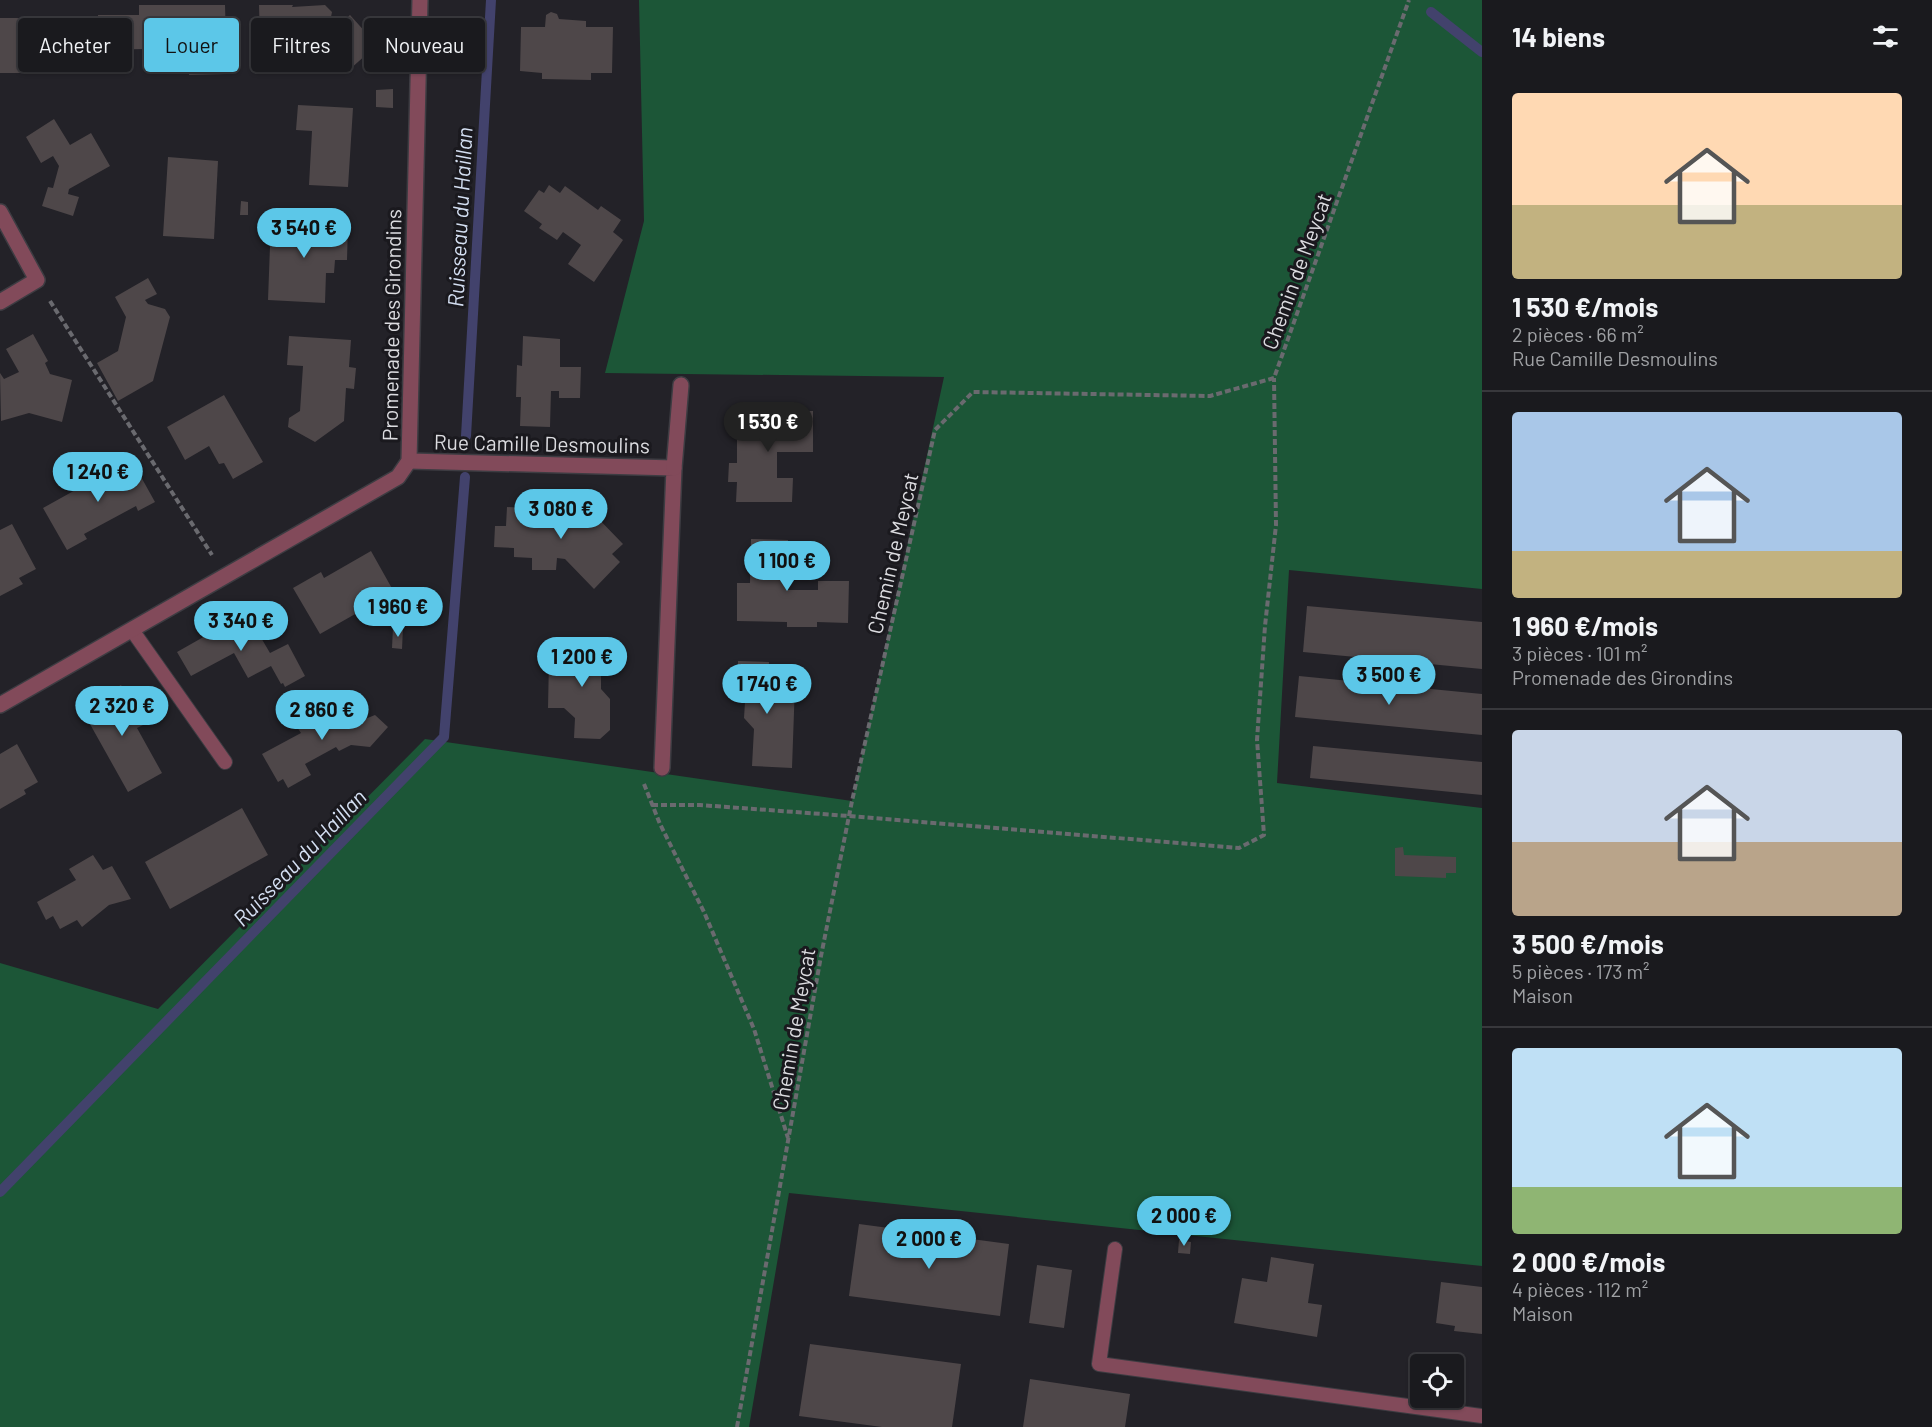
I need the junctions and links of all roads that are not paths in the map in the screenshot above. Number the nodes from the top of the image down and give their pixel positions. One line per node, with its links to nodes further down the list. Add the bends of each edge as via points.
1 (420, 0): 5 (street, Promenade des Girondins)
2 (0, 212): 3 (street, via 37,280)
3 (0, 302)
4 (681, 385): 6 (street, Rue Camille Desmoulins)
5 (409, 461): 6 (street, Rue Camille Desmoulins); 7 (street, Promenade des Girondins, via 398,477)
6 (674, 468): 10 (street, Rue Camille Desmoulins)
7 (132, 630): 8 (street, Promenade des Girondins); 9 (lane)
8 (0, 705)
9 (225, 762)
10 (662, 768)
11 (1115, 1249): 12 (lane, via 1099,1364)
12 (1482, 1416)

